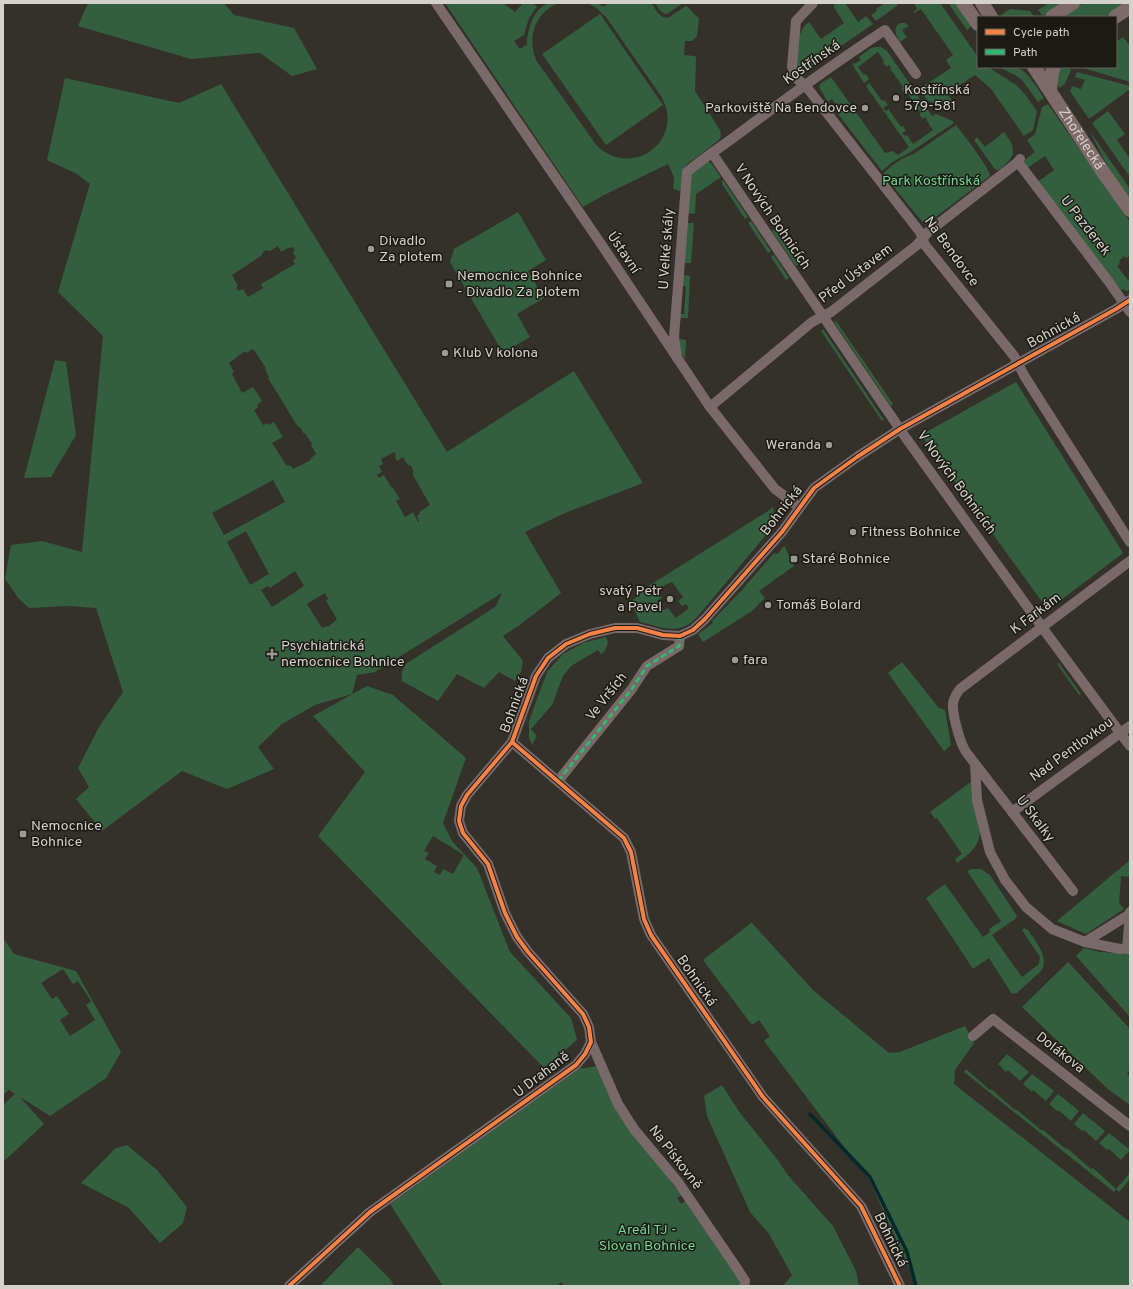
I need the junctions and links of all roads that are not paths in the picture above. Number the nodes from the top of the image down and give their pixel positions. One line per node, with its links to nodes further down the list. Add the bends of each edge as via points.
1 (436, 3): 22 (street, Ústavní)
2 (813, 3): 14 (street, Na Bendovce, via 796,21 792,66 794,74)
3 (963, 3): 10 (street)
4 (982, 3): 7 (street)
5 (1073, 3): 8 (street)
6 (1130, 7): 9 (street)
7 (991, 16)
8 (1054, 16)
9 (1117, 16)
10 (977, 23)
11 (1035, 68): 15 (street, Zhořelecká)
12 (1054, 68): 15 (street)
13 (916, 74): 14 (street, Kostřínská, via 885,30)
14 (805, 84): 16 (street, Kostřínská); 19 (street, Na Bendovce, via 920,232)
15 (1050, 90): 18 (street, Zhořelecká)
16 (712, 153): 21 (street, V Nových Bohnicích); 22 (street, U Velké skály, via 687,172 674,337)
17 (1019, 161): 19 (street, Před Ústavem, via 928,232); 20 (street, U Pazderek)
18 (1130, 210)
19 (923, 240): 21 (street, Před Ústavem); 23 (street, Na Bendovce)
20 (1128, 305): 23 (street, Bohnická)
21 (823, 316): 24 (street, Před Ústavem, via 812,322); 25 (street, V Nových Bohnicích)
22 (677, 360): 24 (street, Ústavní)
23 (1018, 364): 25 (street, Bohnická); 27 (street, Na Bendovce)
24 (710, 407): 26 (street, Ústavní, via 775,489)
25 (900, 429): 26 (street, Bohnická, via 814,488); 29 (street, V Nových Bohnicích)
26 (799, 507): 30 (street, Bohnická, via 778,536 705,620)
27 (1130, 542)
28 (1130, 561): 29 (street, K Farkám)
29 (1042, 627): 31 (street, K Farkám); 33 (street, V Nových Bohnicích)
30 (680, 636): 34 (street, Bohnická, via 663,635 637,628 615,628 590,634 566,644 548,658 536,676); 37 (street, Ve Vrších, via 679,646 647,666 631,690)
31 (960, 689): 36 (street, U Skalky, via 953,704 957,727 960,742)
32 (1130, 726): 33 (street, Nad Pentlovkou)
33 (1120, 733): 35 (street, V Nových Bohnicích); 38 (street, Nad Pentlovkou)
34 (512, 742): 37 (street, Bohnická); 44 (street, via 467,795 461,806 459,821 463,833 488,864 505,913 517,937 583,1014 589,1027)
35 (1130, 746)
36 (975, 765): 38 (street, U Skalky); 41 (street, U Skalky, via 977,800 990,852 1005,880 1026,907 1052,929)
37 (558, 781): 48 (street, Bohnická, via 624,838 631,852 644,918 651,935 763,1097 861,1206)
38 (1012, 812): 39 (street, U Skalky)
39 (1073, 892)
40 (1130, 913): 41 (street); 42 (street)
41 (1085, 942): 42 (street, U Skalky, via 1120,949)
42 (1128, 948)
43 (973, 1036): 45 (street, Dolákova, via 992,1019)
44 (590, 1042): 46 (street, U Drahaně, via 585,1054 576,1064 370,1212); 47 (street, Na Pískovně, via 618,1104 634,1129 678,1182 734,1264 744,1281)
45 (1130, 1126)
46 (293, 1285)
47 (744, 1286)
48 (900, 1286)

